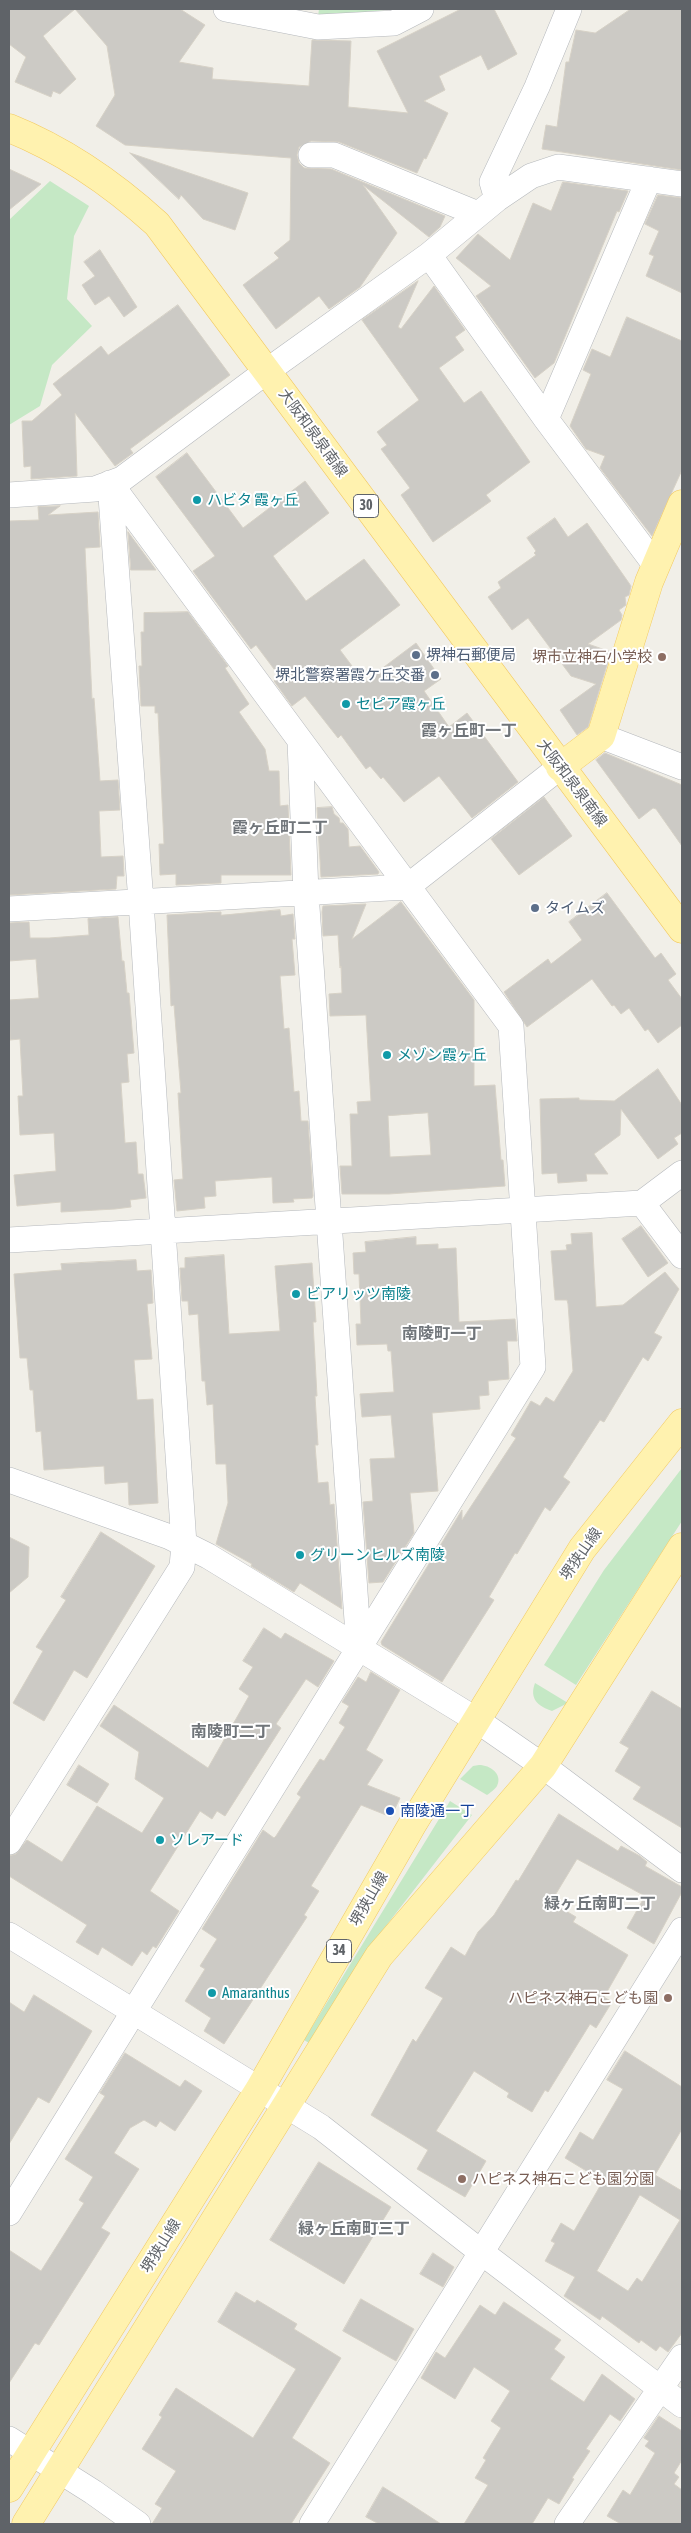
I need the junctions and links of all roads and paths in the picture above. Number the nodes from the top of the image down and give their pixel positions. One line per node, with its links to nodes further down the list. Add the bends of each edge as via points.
1 (226, 9): 2 (street, via 318,27 394,22)
2 (421, 9)
3 (569, 9): 8 (street, via 492,182)
4 (9, 128): 11 (main road, 大阪和泉泉南線 / 30, via 95,174 157,224)
5 (311, 155): 9 (street, via 334,156)
6 (649, 179): 7 (street); 8 (street, via 558,168 531,176); 12 (street)
7 (682, 184)
8 (498, 199): 9 (street)
9 (478, 214): 10 (street)
10 (429, 255): 11 (street); 12 (street)
11 (266, 371): 13 (street, via 122,479); 19 (main road, 大阪和泉泉南線 / 30)
12 (546, 419): 16 (street)
13 (110, 483): 14 (street, via 95,489); 18 (street); 23 (street)
14 (9, 495)
15 (682, 504): 16 (main road)
16 (656, 566): 17 (main road)
17 (601, 736): 19 (main road); 20 (street)
18 (300, 741): 21 (street); 22 (street)
19 (560, 767): 21 (street); 25 (main road, 大阪和泉泉南線 / 30)
20 (682, 767)
21 (407, 887): 22 (street); 28 (street, via 511,1026)
22 (306, 892): 23 (street); 29 (street)
23 (141, 902): 24 (street); 30 (street)
24 (9, 909)
25 (682, 929)
26 (682, 1173): 27 (street)
27 (642, 1203): 28 (street); 32 (street)
28 (523, 1209): 29 (street); 37 (street, via 533,1367)
29 (327, 1220): 30 (street); 37 (street)
30 (163, 1230): 31 (street); 35 (street)
31 (9, 1240)
32 (682, 1256)
33 (682, 1423): 38 (main road, 堺狭山線 / 34, via 582,1549)
34 (9, 1480): 35 (street)
35 (184, 1544): 37 (street); 40 (street, via 182,1567)
36 (682, 1547): 39 (main road, 34)
37 (359, 1650): 38 (street); 44 (street)
38 (475, 1720): 39 (street); 45 (main road, 堺狭山線 / 34)
39 (543, 1766): 41 (street); 46 (main road, 34, via 380,1956)
40 (9, 1842)
41 (682, 1870)
42 (682, 1930): 48 (street)
43 (9, 1936): 44 (street)
44 (134, 2012): 45 (street); 47 (street)
45 (259, 2090): 46 (street); 52 (main road, 堺狭山線 / 34)
46 (287, 2106): 48 (street, via 321,2127); 53 (main road, 34)
47 (9, 2213)
48 (481, 2252): 50 (street); 57 (street)
49 (682, 2357): 50 (street)
50 (661, 2389): 51 (street); 58 (street)
51 (682, 2405)
52 (19, 2447): 53 (street); 54 (main road, 堺狭山線 / 34)
53 (59, 2472): 55 (main road, 34); 56 (street)
54 (9, 2488)
55 (26, 2524)
56 (138, 2524)
57 (312, 2524)
58 (567, 2524)

